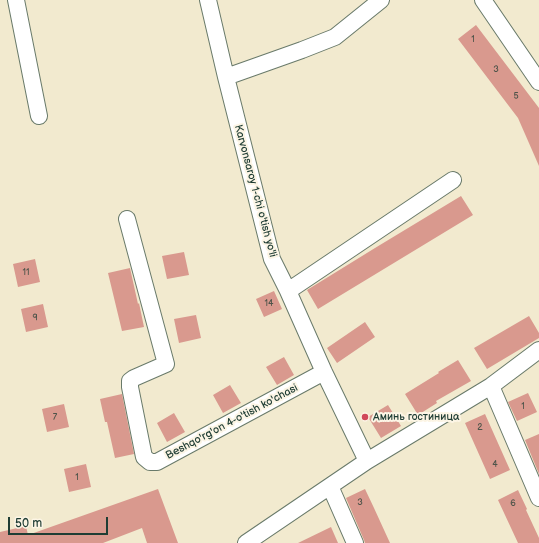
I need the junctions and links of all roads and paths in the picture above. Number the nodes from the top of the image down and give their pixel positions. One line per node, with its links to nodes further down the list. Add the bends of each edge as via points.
1 (16, 0): 7 (street)
2 (208, 0): 5 (street, Karvonsaroy 1-chi o'tish yo'li)
3 (381, 0): 5 (street, via 335,37)
4 (483, 0): 6 (street)
5 (226, 77): 10 (street, Karvonsaroy 1-chi o'tish yo'li, via 272,258)
6 (539, 82)
7 (39, 116)
8 (453, 180): 10 (street)
9 (127, 218): 12 (street, Beshqo'rg'on 4-o'tish ko'chasi, via 166,364 130,381 144,457 150,462 157,462)
10 (288, 291): 12 (street, Karvonsaroy 1-chi o'tish yo'li)
11 (539, 350): 13 (street)
12 (324, 372): 14 (street, Karvonsaroy 1-chi o'tish yo'li)
13 (491, 386): 14 (street); 16 (street)
14 (367, 461): 15 (street)
15 (330, 486): 17 (street); 18 (street)
16 (539, 498)
17 (246, 543)
18 (355, 543)

